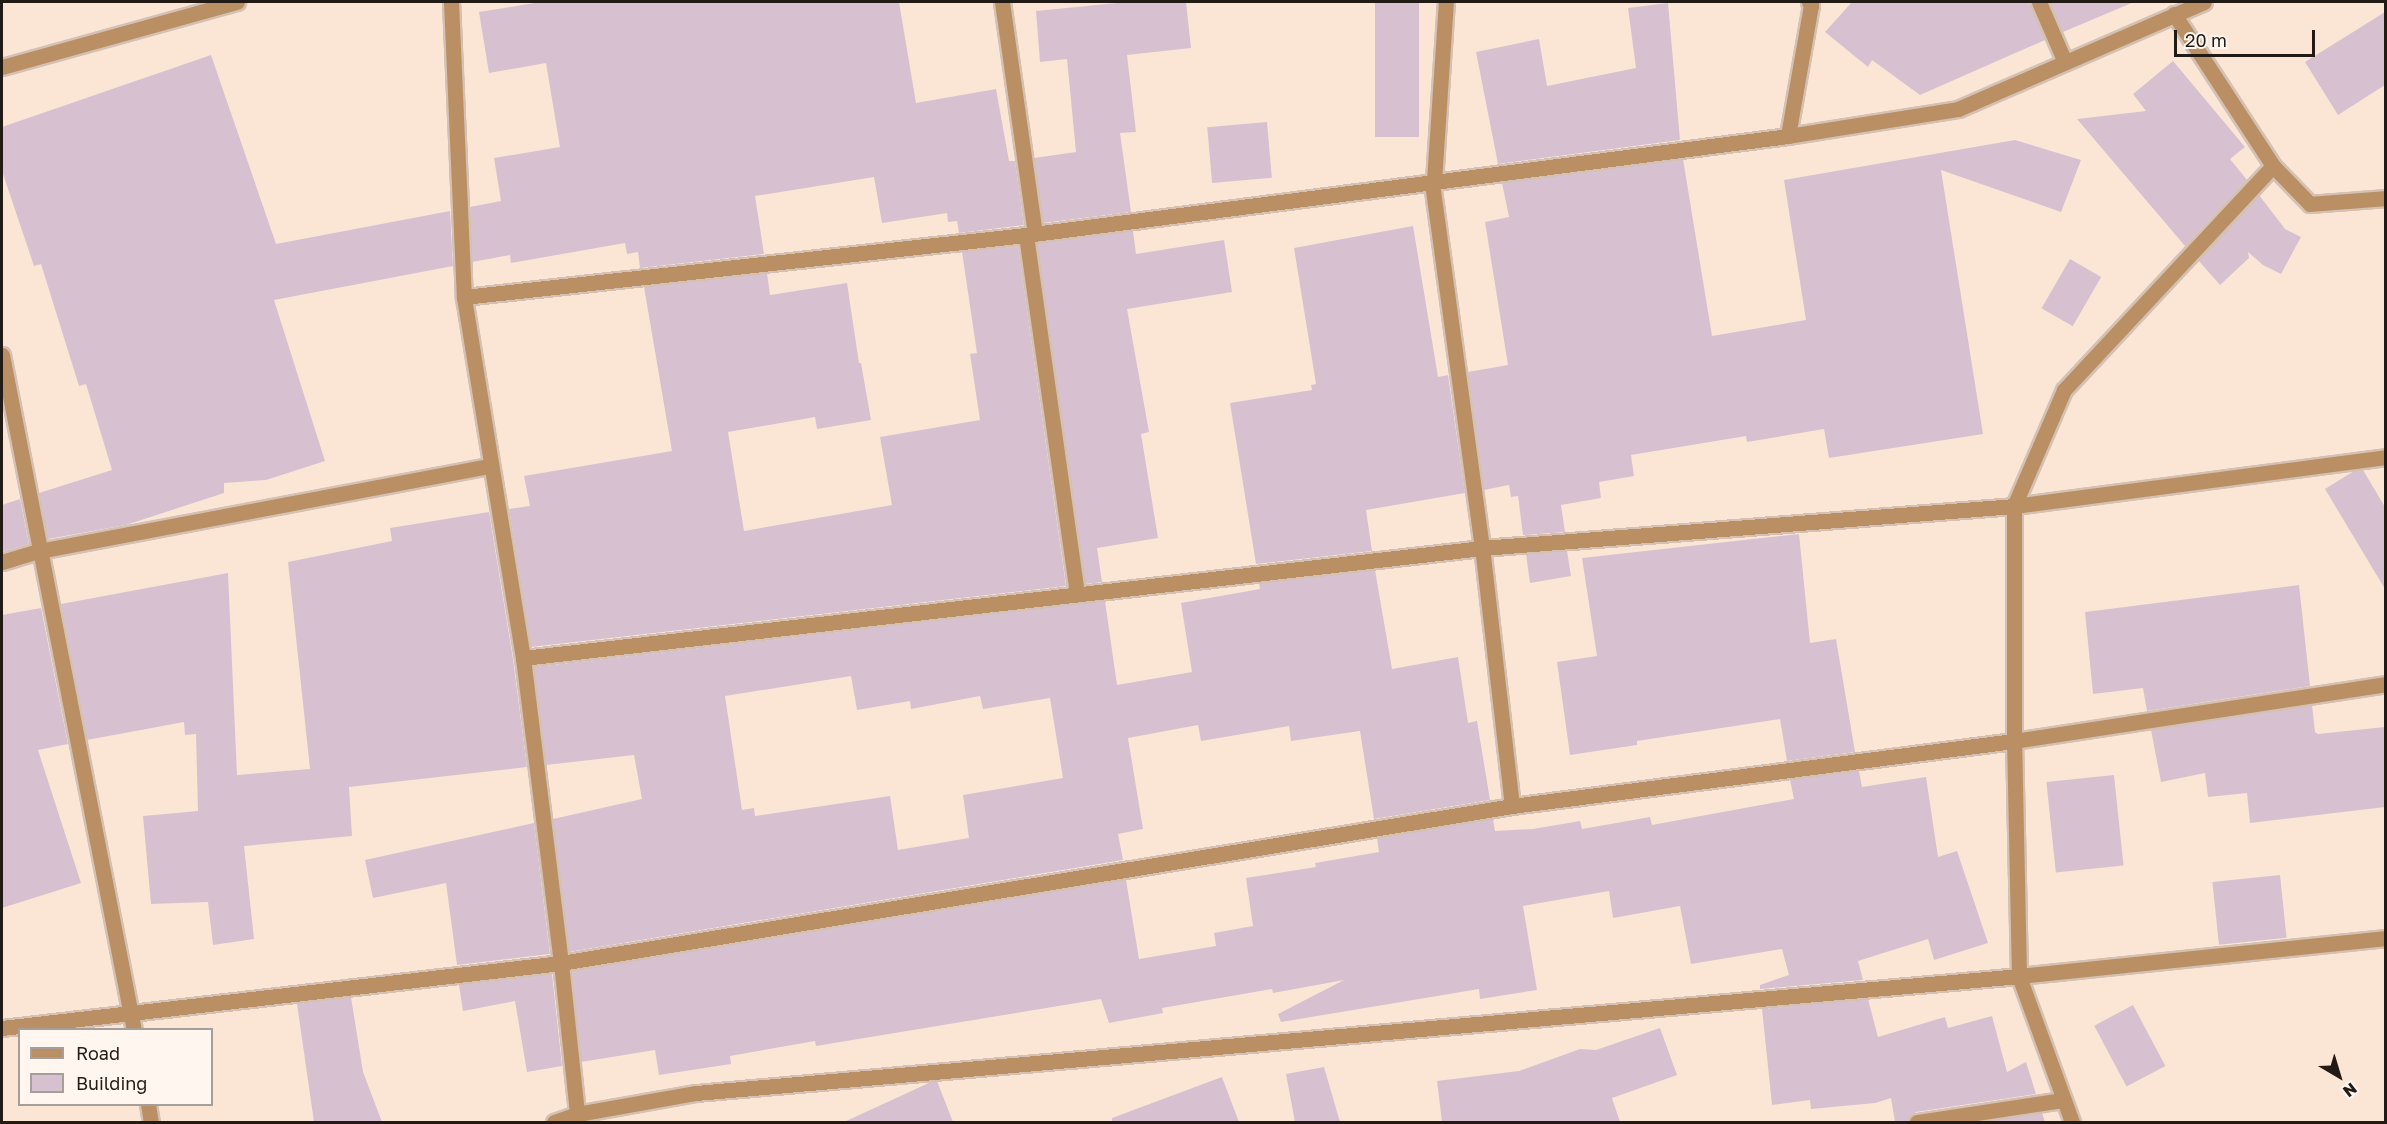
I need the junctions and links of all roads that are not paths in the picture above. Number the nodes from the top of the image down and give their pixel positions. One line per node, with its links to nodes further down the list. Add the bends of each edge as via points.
1 (451, 2): 16 (street)
2 (1002, 2): 15 (street)
3 (1446, 2): 13 (street)
4 (1809, 2): 11 (street)
5 (2039, 2): 9 (street)
6 (2204, 2): 8 (street)
7 (228, 3): 10 (street)
8 (2174, 14): 9 (street); 12 (street)
9 (2066, 62): 11 (street, via 1958,109)
10 (2, 67)
11 (1788, 136): 13 (street)
12 (2273, 166): 14 (street, via 2310,204); 20 (street, via 2064,390)
13 (1434, 181): 15 (street); 21 (street, via 1433,197)
14 (2385, 198)
15 (1030, 235): 16 (street); 24 (street)
16 (464, 297): 19 (street)
17 (2, 355): 22 (street)
18 (2385, 457): 20 (street)
19 (490, 466): 22 (street); 25 (street)
20 (2014, 506): 21 (street); 27 (street)
21 (1482, 548): 24 (street); 28 (street)
22 (39, 551): 23 (street); 32 (street)
23 (2, 562)
24 (1077, 594): 25 (street)
25 (523, 658): 30 (street)
26 (2385, 684): 27 (street)
27 (2014, 741): 28 (street); 31 (street)
28 (1512, 806): 30 (street)
29 (2385, 938): 31 (street)
30 (561, 963): 32 (street); 36 (street)
31 (2019, 976): 34 (street); 36 (street, via 696,1093)
32 (132, 1022): 33 (street)
33 (2, 1028)
34 (2063, 1100): 39 (street); 40 (street)
35 (148, 1106): 37 (street)
36 (578, 1118): 38 (street)
37 (152, 1122)
38 (554, 1122)
39 (1917, 1122)
40 (2072, 1122)

